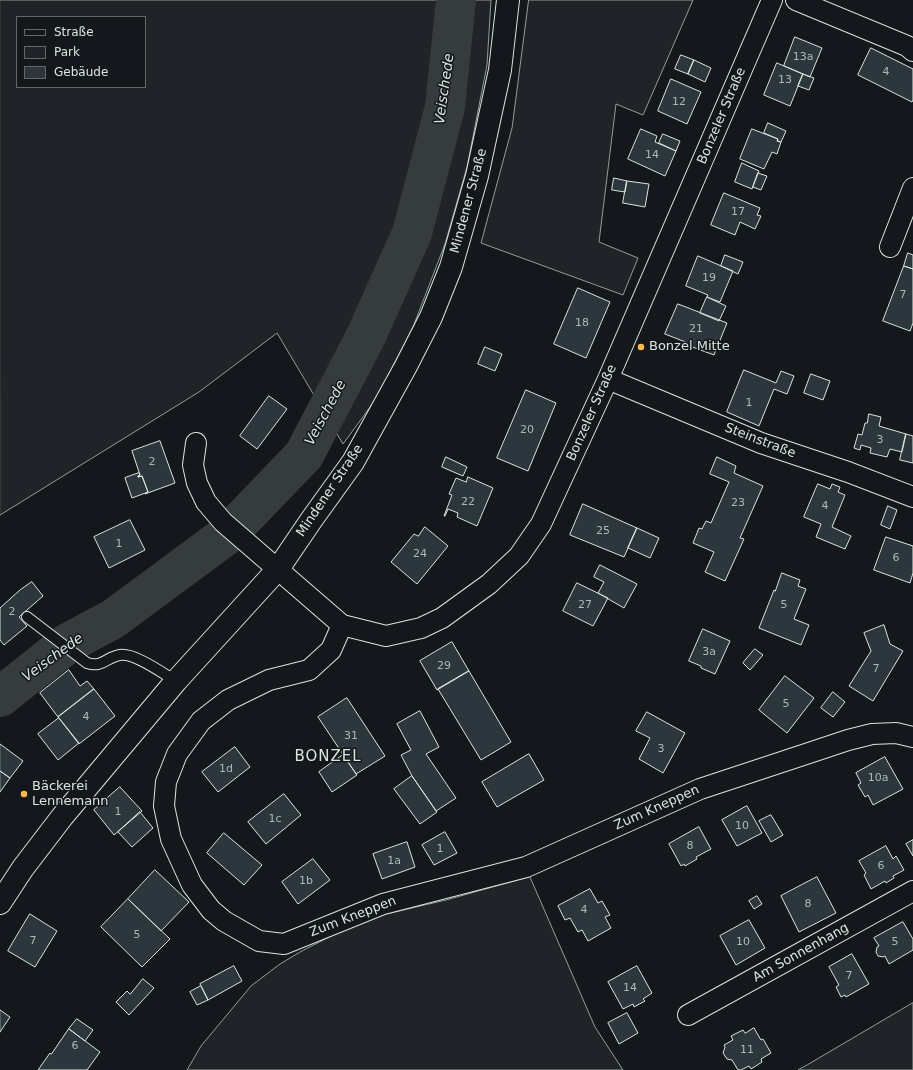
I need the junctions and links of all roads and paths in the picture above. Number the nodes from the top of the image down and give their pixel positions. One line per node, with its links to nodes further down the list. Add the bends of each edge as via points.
1 (508, 0): 10 (main road, Mindener Straße, via 500,70 477,176 451,267 434,310 353,462)
2 (772, 0): 7 (street, Bonzeler Straße)
3 (796, 0): 4 (street)
4 (911, 42)
5 (913, 188): 6 (street)
6 (890, 247)
7 (608, 379): 9 (street, Steinstraße, via 761,443); 12 (street, Bonzeler Straße, via 541,524 519,556 494,580 442,618 421,628 386,636)
8 (196, 443): 10 (street, Bonzeler Straße, via 194,465 197,483 206,502 223,522)
9 (913, 497)
10 (278, 569): 12 (street, Bonzeler Straße); 13 (main road, Mindener Straße)
11 (27, 617): 13 (lane, via 87,663 94,665 121,654 146,662)
12 (342, 625): 14 (street, Zum Kneppen, via 331,650 309,670 269,680 228,700 201,721 177,754 166,782 164,806 171,839 192,885 211,910 224,921 259,941 284,944 383,904 526,867 700,789 848,740 872,734 896,733)
13 (176, 681): 16 (main road, Mindener Straße, via 62,816)
14 (913, 737)
15 (913, 891): 17 (street, Am Sonnenhang)
16 (0, 903)
17 (688, 1015)

